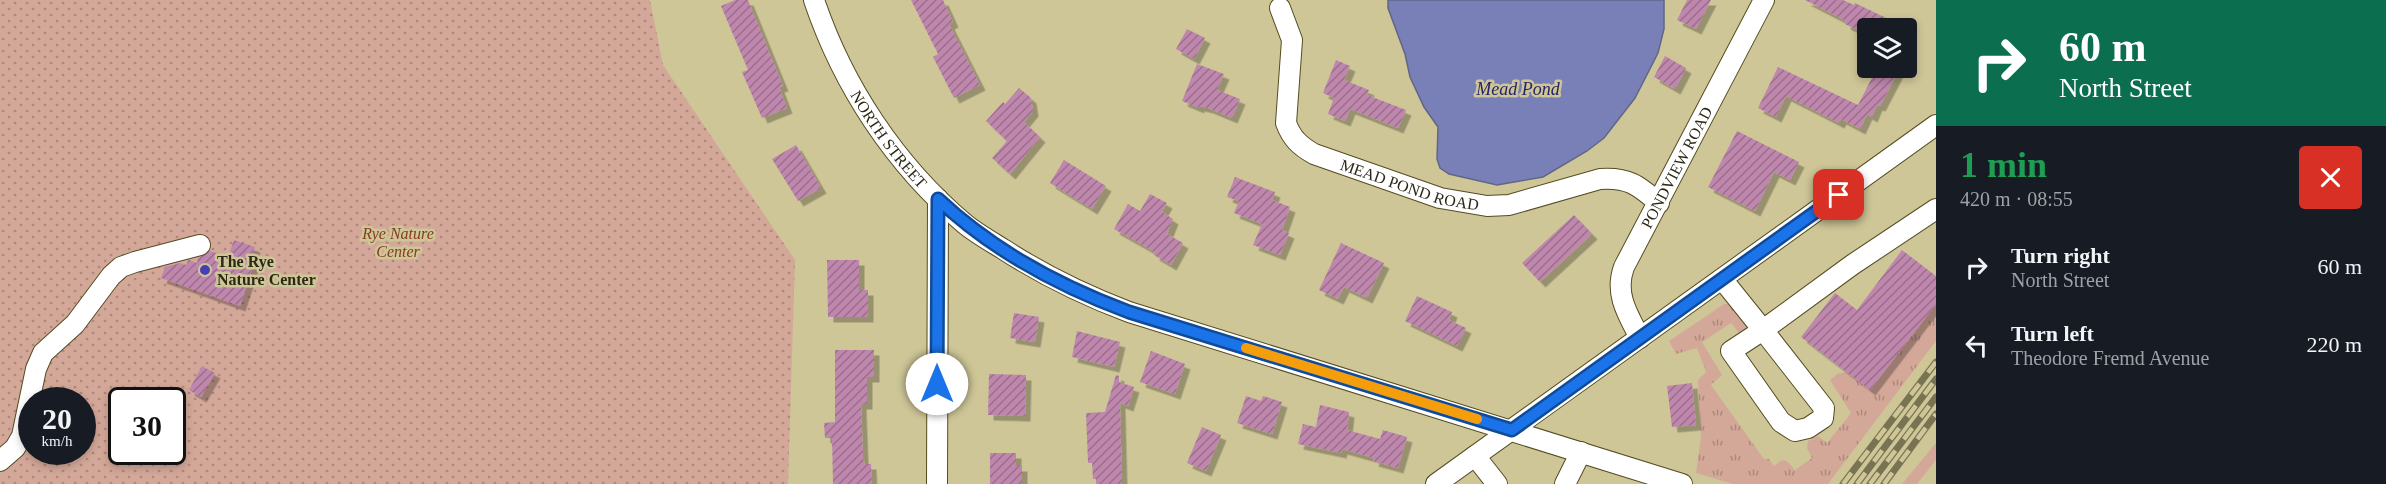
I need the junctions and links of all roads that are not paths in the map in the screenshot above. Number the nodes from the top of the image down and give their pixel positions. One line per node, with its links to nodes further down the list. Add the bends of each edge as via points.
1 (814, 0): 5 (street, NORTH STREET, via 836,59 873,122)
2 (1764, 0): 6 (street, PONDVIEW ROAD)
3 (1280, 8): 6 (street, MEAD POND ROAD, via 1293,52 1286,123 1300,146 1314,154 1466,204 1509,205 1615,178 1631,182)
4 (1936, 125): 9 (street)
5 (938, 199): 12 (street, NORTH STREET, via 966,225 1006,252 1093,298); 16 (street)
6 (1659, 203): 11 (street, PONDVIEW ROAD, via 1620,279 1624,308)
7 (1936, 209): 10 (street)
8 (200, 245): 15 (street, via 135,261 111,276 75,324 44,353 36,369 22,436)
9 (1722, 279): 10 (street); 11 (street)
10 (1763, 330): 10 (street, via 1824,408 1823,418 1808,428 1795,431 1781,422 1731,351)
11 (1640, 338): 12 (street)
12 (1512, 430): 13 (street, NORTH STREET); 14 (street)
13 (1581, 452): 19 (street); 20 (street, NORTH STREET)
14 (1475, 456): 17 (street); 18 (street)
15 (0, 461)
16 (937, 484)
17 (1436, 484)
18 (1497, 484)
19 (1564, 484)
20 (1682, 484)

